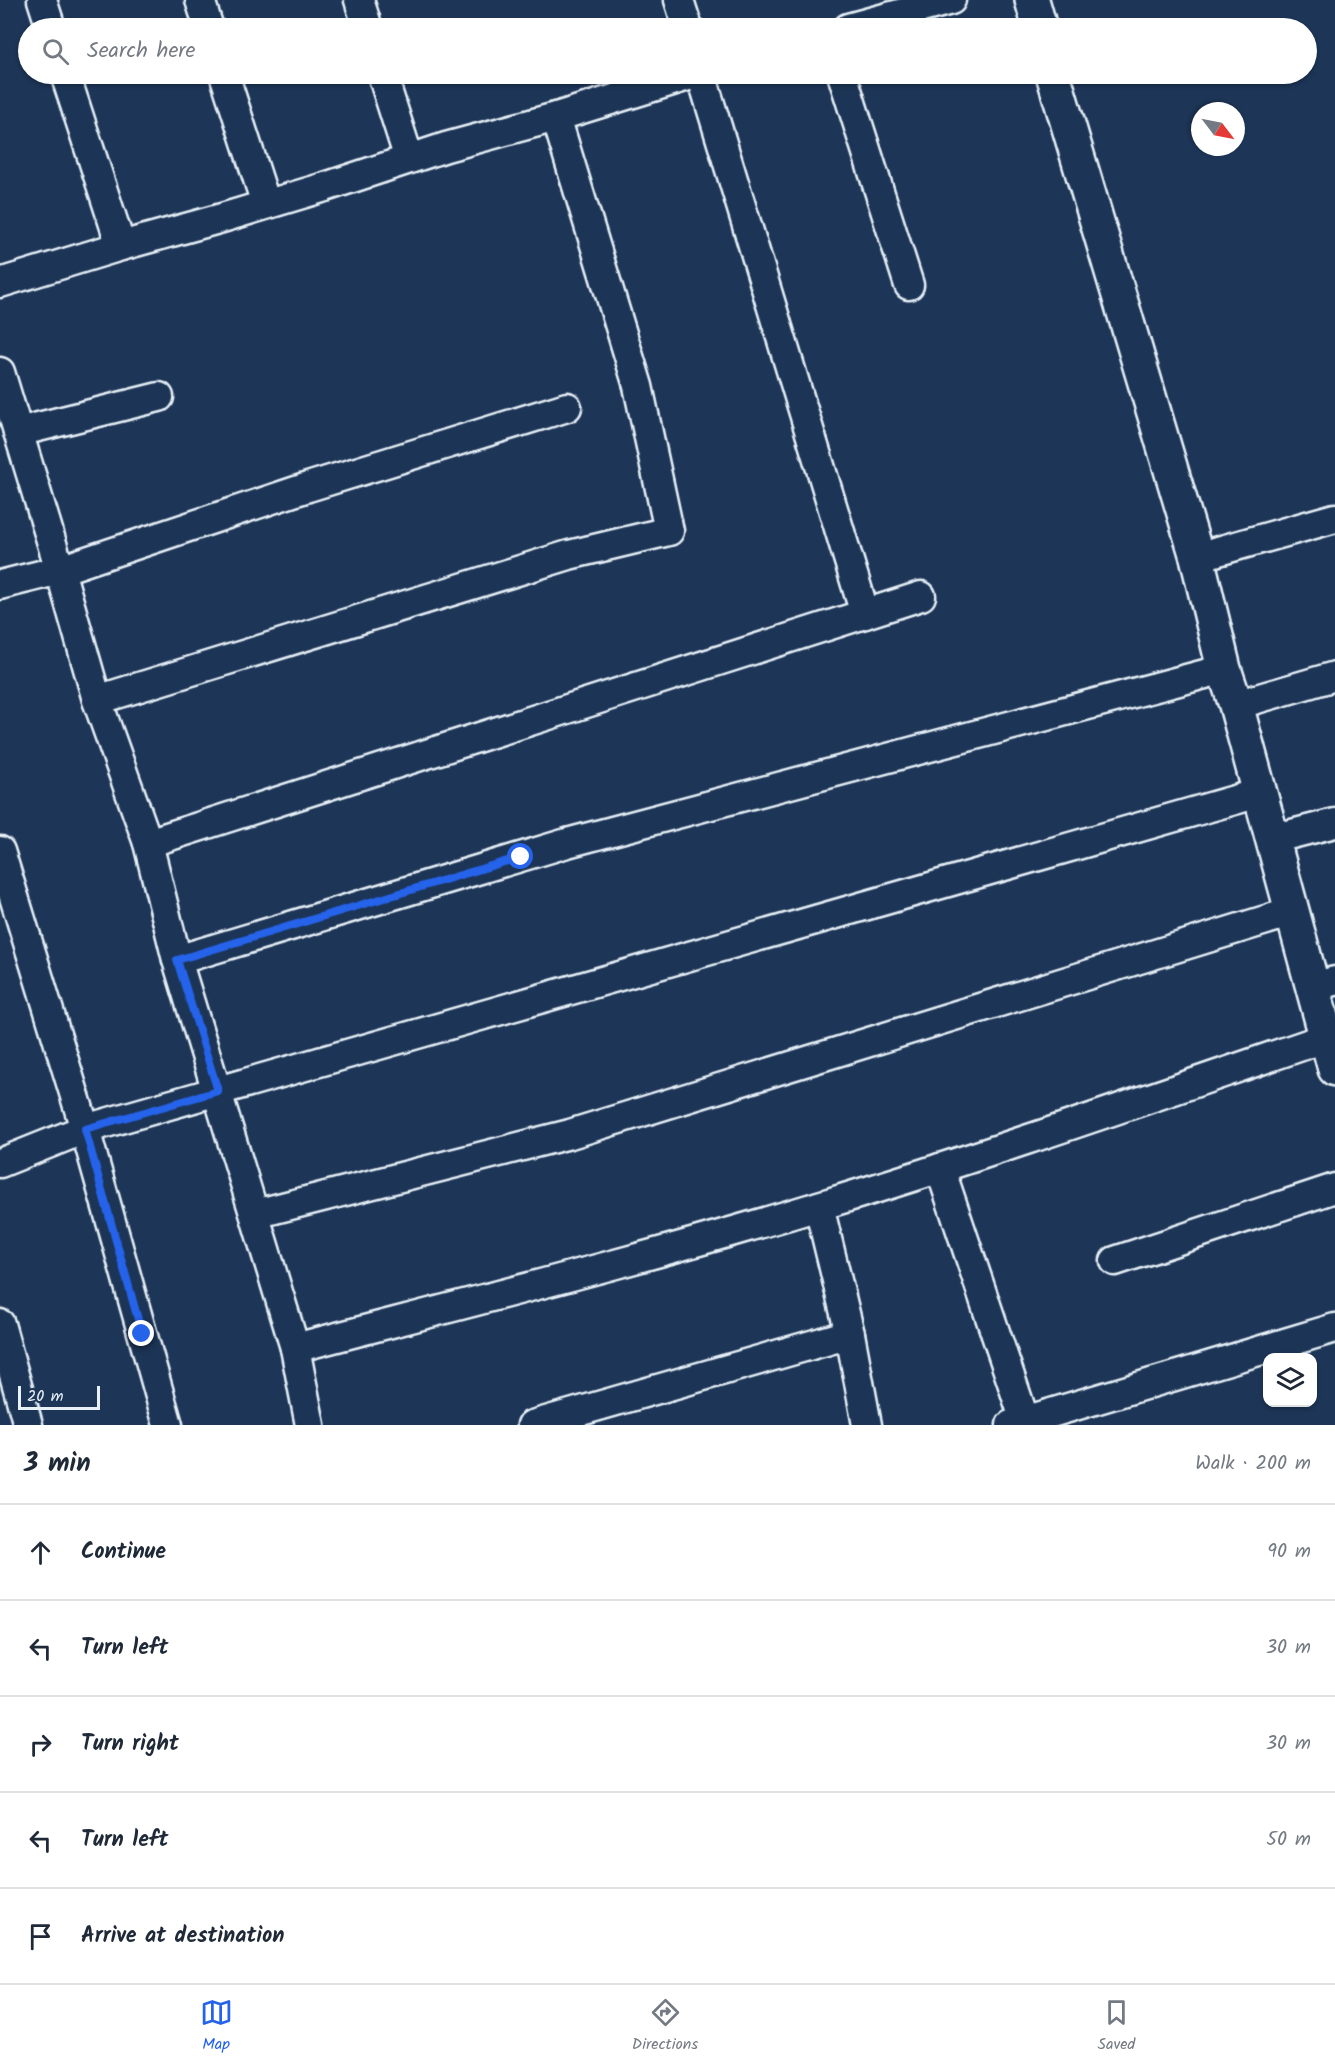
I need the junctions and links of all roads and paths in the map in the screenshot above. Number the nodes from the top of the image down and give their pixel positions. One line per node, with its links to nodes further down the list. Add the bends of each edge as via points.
1 (42, 0): 7 (street)
2 (200, 0): 8 (street)
3 (358, 0): 9 (street)
4 (679, 0): 10 (street)
5 (951, 0): 11 (street)
6 (1032, 0): 12 (street)
7 (48, 18)
8 (206, 18)
9 (364, 18)
10 (685, 18)
11 (885, 18)
12 (1037, 18)
13 (68, 84): 23 (street)
14 (227, 84): 22 (street)
15 (385, 84): 21 (street)
16 (663, 84): 20 (street)
17 (704, 84): 35 (street)
18 (845, 84): 25 (street)
19 (1056, 84): 31 (street)
20 (556, 117): 21 (street); 38 (street, via 638,386 669,531 569,555)
21 (410, 159): 22 (street)
22 (266, 204): 23 (street)
23 (121, 246): 24 (street)
24 (0, 283)
25 (909, 285)
26 (0, 372): 29 (street)
27 (159, 397): 29 (street)
28 (567, 407): 32 (street, via 308,487)
29 (18, 432): 32 (street)
30 (1335, 518): 31 (street)
31 (1197, 557): 36 (street)
32 (60, 570): 33 (street); 38 (street)
33 (0, 585)
34 (921, 596): 35 (street)
35 (866, 614): 43 (street)
36 (1224, 669): 39 (street); 46 (street, via 567,843)
37 (1335, 676): 39 (street)
38 (97, 700): 43 (street)
39 (1236, 705): 40 (street)
40 (1260, 793): 42 (street); 50 (street)
41 (1335, 823): 42 (street)
42 (1272, 839): 45 (street)
43 (148, 843): 46 (street)
44 (0, 851): 51 (street)
45 (1292, 912): 47 (street); 56 (street, via 570,1134)
46 (177, 960): 50 (street)
47 (1323, 984): 48 (street)
48 (1325, 1038): 49 (street); 53 (street)
49 (1335, 1069)
50 (218, 1091): 51 (street); 56 (street)
51 (85, 1129): 52 (street); 64 (street)
52 (0, 1163)
53 (940, 1168): 55 (street); 62 (street)
54 (1335, 1188): 57 (street)
55 (819, 1206): 60 (street); 61 (street)
56 (255, 1214): 61 (street)
57 (1115, 1261)
58 (0, 1324): 63 (street)
59 (1335, 1328): 62 (street)
60 (850, 1334): 66 (street); 67 (street)
61 (295, 1348): 65 (street)
62 (1018, 1423)
63 (28, 1425)
64 (168, 1425)
65 (310, 1425)
66 (532, 1425)
67 (867, 1425)

